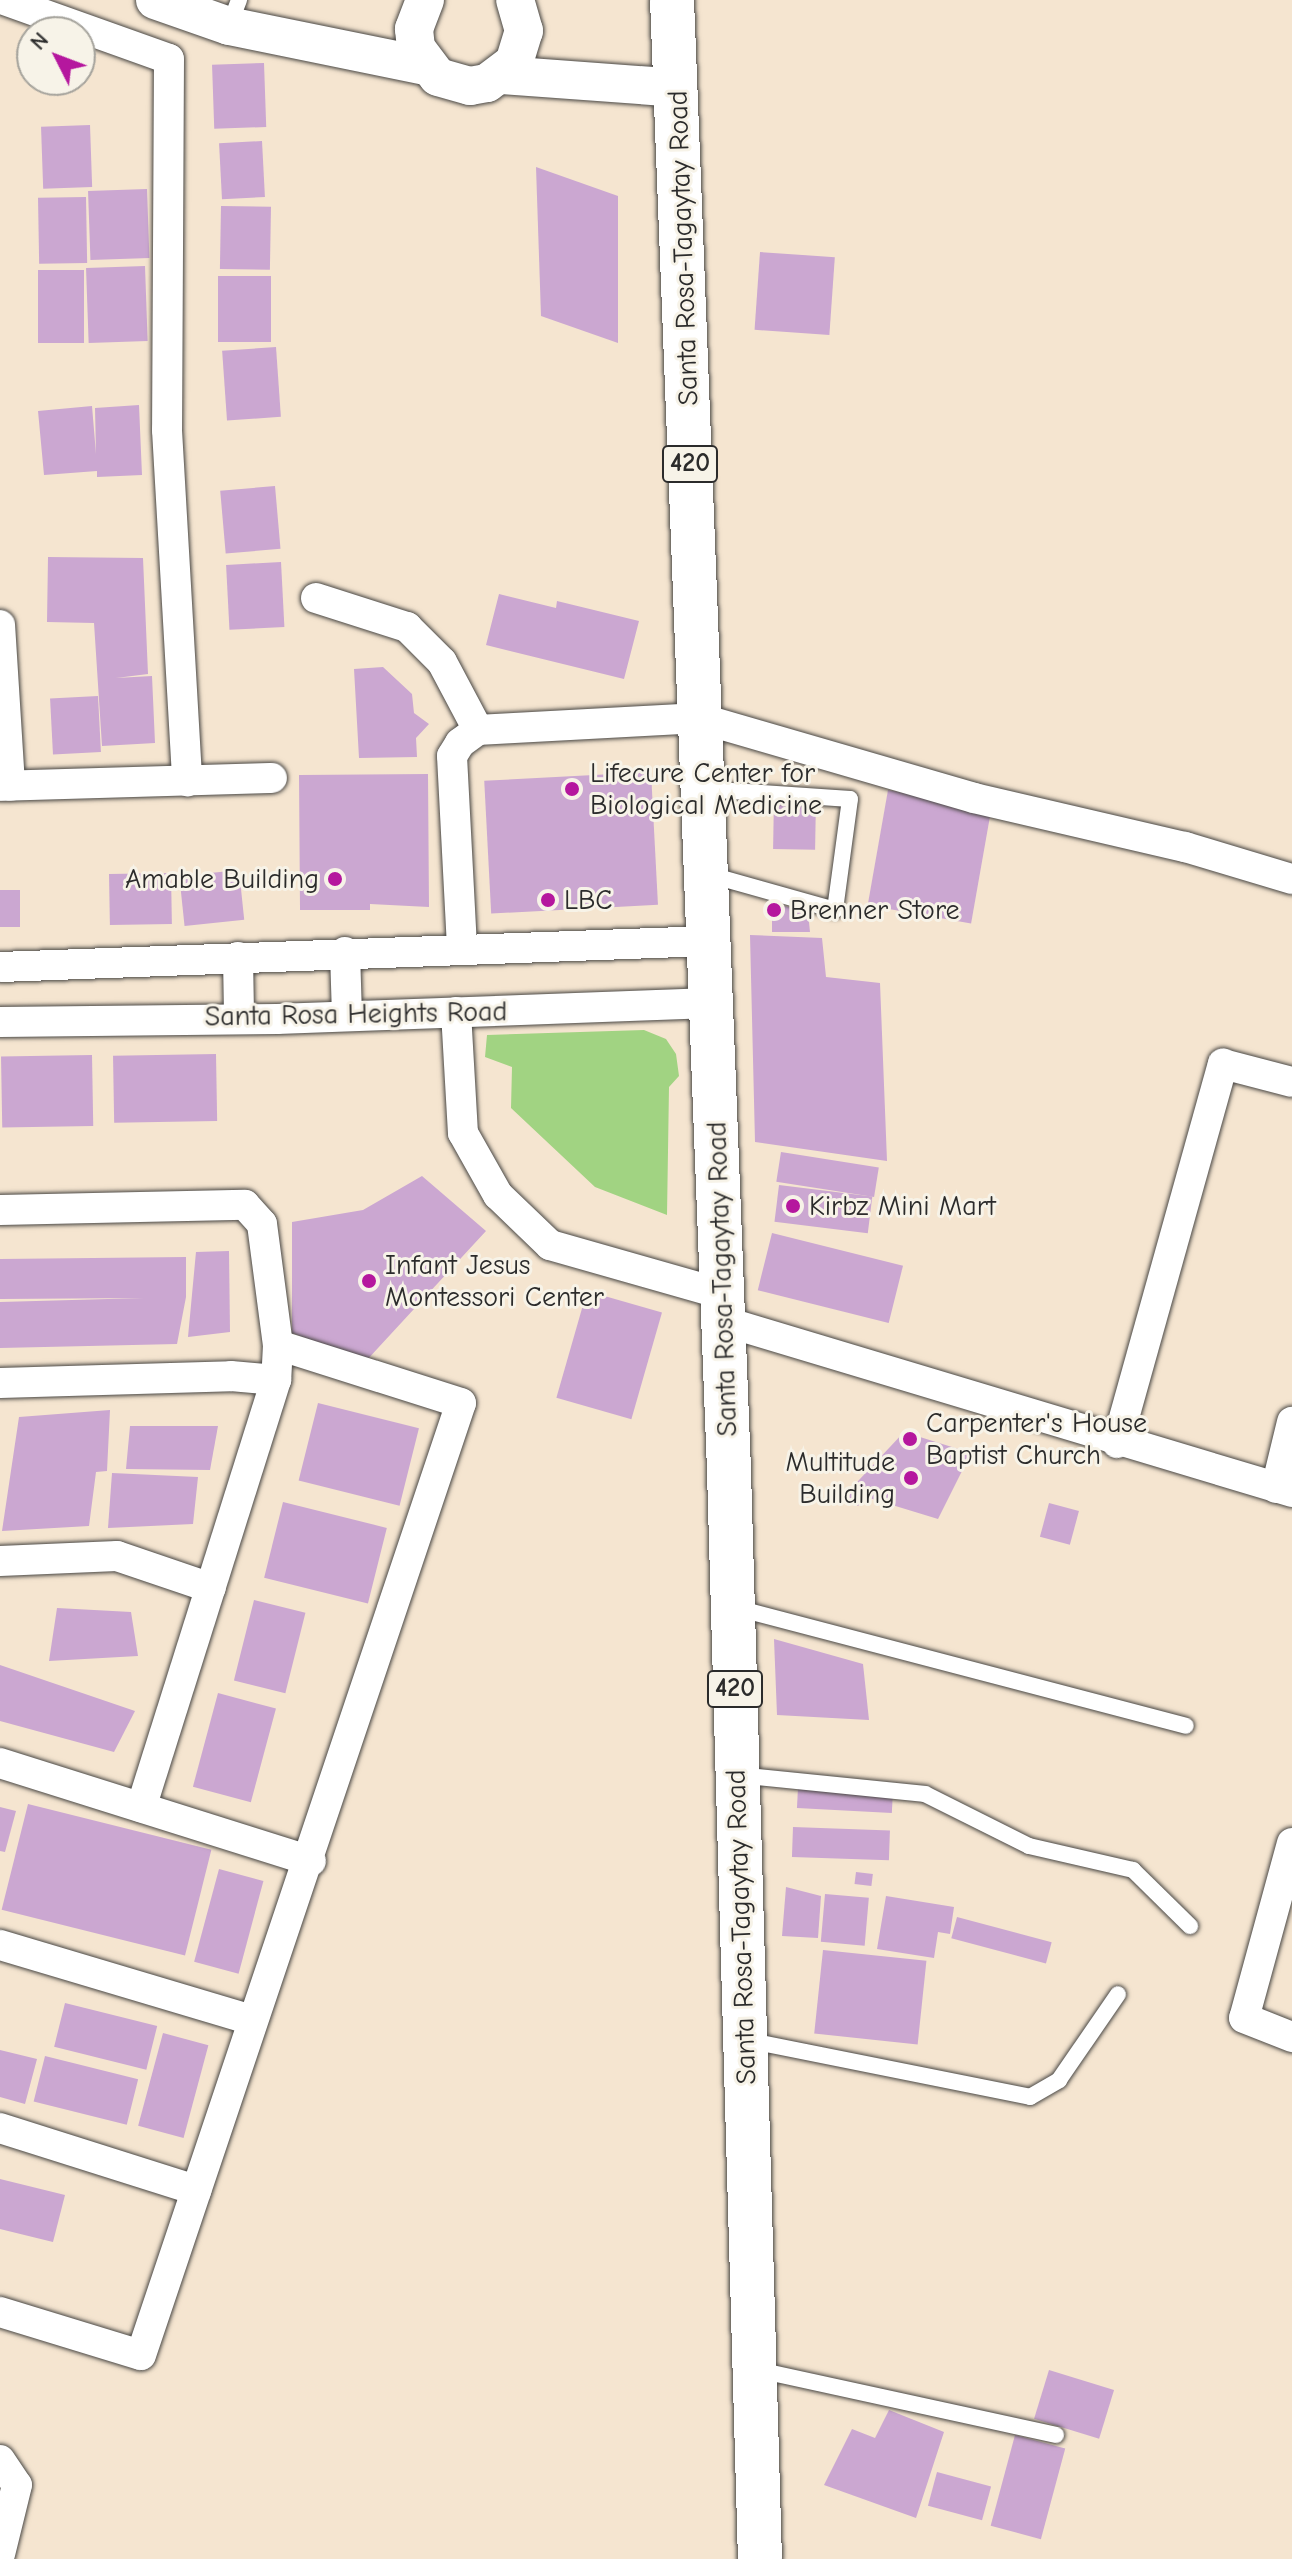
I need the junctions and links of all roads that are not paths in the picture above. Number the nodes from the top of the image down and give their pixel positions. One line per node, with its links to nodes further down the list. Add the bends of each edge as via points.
1 (4, 0): 15 (street, via 169,59 167,430)
2 (155, 0): 6 (street)
3 (425, 0): 7 (street, via 414,29)
4 (515, 0): 8 (street, via 522,15 522,47)
5 (672, 0): 9 (main road, Santa Rosa-Tagaytay Road / 420)
6 (234, 13): 7 (street)
7 (426, 66): 8 (street, via 438,77 462,85 487,83)
8 (502, 75): 9 (street)
9 (677, 88): 12 (main road, Santa Rosa-Tagaytay Road / 420)
10 (316, 598): 13 (street, via 407,627 442,662)
11 (0, 625): 16 (street)
12 (699, 718): 13 (street); 17 (main road, Santa Rosa-Tagaytay Road / 420); 19 (street, via 974,798 1185,847)
13 (478, 730): 21 (street, via 452,756)
14 (272, 778): 15 (street)
15 (187, 781): 16 (street)
16 (5, 786)
17 (701, 789): 18 (main road, Santa Rosa-Tagaytay Road / 420); 18 (lane, via 850,799 835,910)
18 (705, 873): 20 (main road, Santa Rosa-Tagaytay Road / 420)
19 (1292, 879)
20 (708, 941): 21 (street, Santa Rosa Heights Road); 25 (main road, Santa Rosa-Tagaytay Road / 420)
21 (462, 947): 22 (street, Santa Rosa Heights Road)
22 (345, 952): 23 (street, Santa Rosa Heights Road); 27 (street)
23 (238, 957): 24 (street, Santa Rosa Heights Road); 28 (street)
24 (0, 967)
25 (711, 1003): 26 (street, Santa Rosa Heights Road); 32 (main road, Santa Rosa-Tagaytay Road / 420)
26 (456, 1012): 27 (street, Santa Rosa Heights Road); 32 (street, via 463,1133 498,1195 550,1245)
27 (347, 1015): 28 (street, Santa Rosa Heights Road)
28 (239, 1017): 29 (street, Santa Rosa Heights Road)
29 (0, 1022)
30 (1292, 1082): 37 (street, via 1223,1064)
31 (0, 1210): 33 (street, via 245,1205 262,1224)
32 (722, 1307): 37 (street); 41 (main road, Santa Rosa-Tagaytay Road / 420)
33 (278, 1345): 34 (street); 47 (street, via 461,1403)
34 (276, 1380): 35 (street, via 231,1376); 40 (street)
35 (0, 1383)
36 (1292, 1422): 38 (street)
37 (1117, 1443): 38 (street)
38 (1284, 1490)
39 (0, 1561): 40 (street, via 117,1556)
40 (211, 1588): 45 (street)
41 (732, 1607): 42 (lane); 44 (main road, Santa Rosa-Tagaytay Road / 420)
42 (1186, 1726)
43 (0, 1763): 45 (street)
44 (736, 1775): 48 (lane, via 925,1794 1029,1846 1133,1870); 53 (main road, Santa Rosa-Tagaytay Road / 420)
45 (141, 1807): 47 (street)
46 (1291, 1858): 52 (street, via 1244,2018)
47 (311, 1861): 51 (street)
48 (1190, 1926)
49 (0, 1945): 51 (street)
50 (1118, 1994): 53 (lane, via 1059,2080 1030,2097)
51 (252, 2020): 55 (street)
52 (1292, 2037)
53 (744, 2040): 57 (main road, Santa Rosa-Tagaytay Road / 420)
54 (0, 2128): 55 (street)
55 (196, 2190): 56 (street, via 141,2355)
56 (0, 2312)
57 (753, 2369): 58 (lane); 61 (main road, Santa Rosa-Tagaytay Road / 420)
58 (1056, 2435)
59 (0, 2460): 60 (street, via 17,2485)
60 (0, 2554)
61 (760, 2559)

